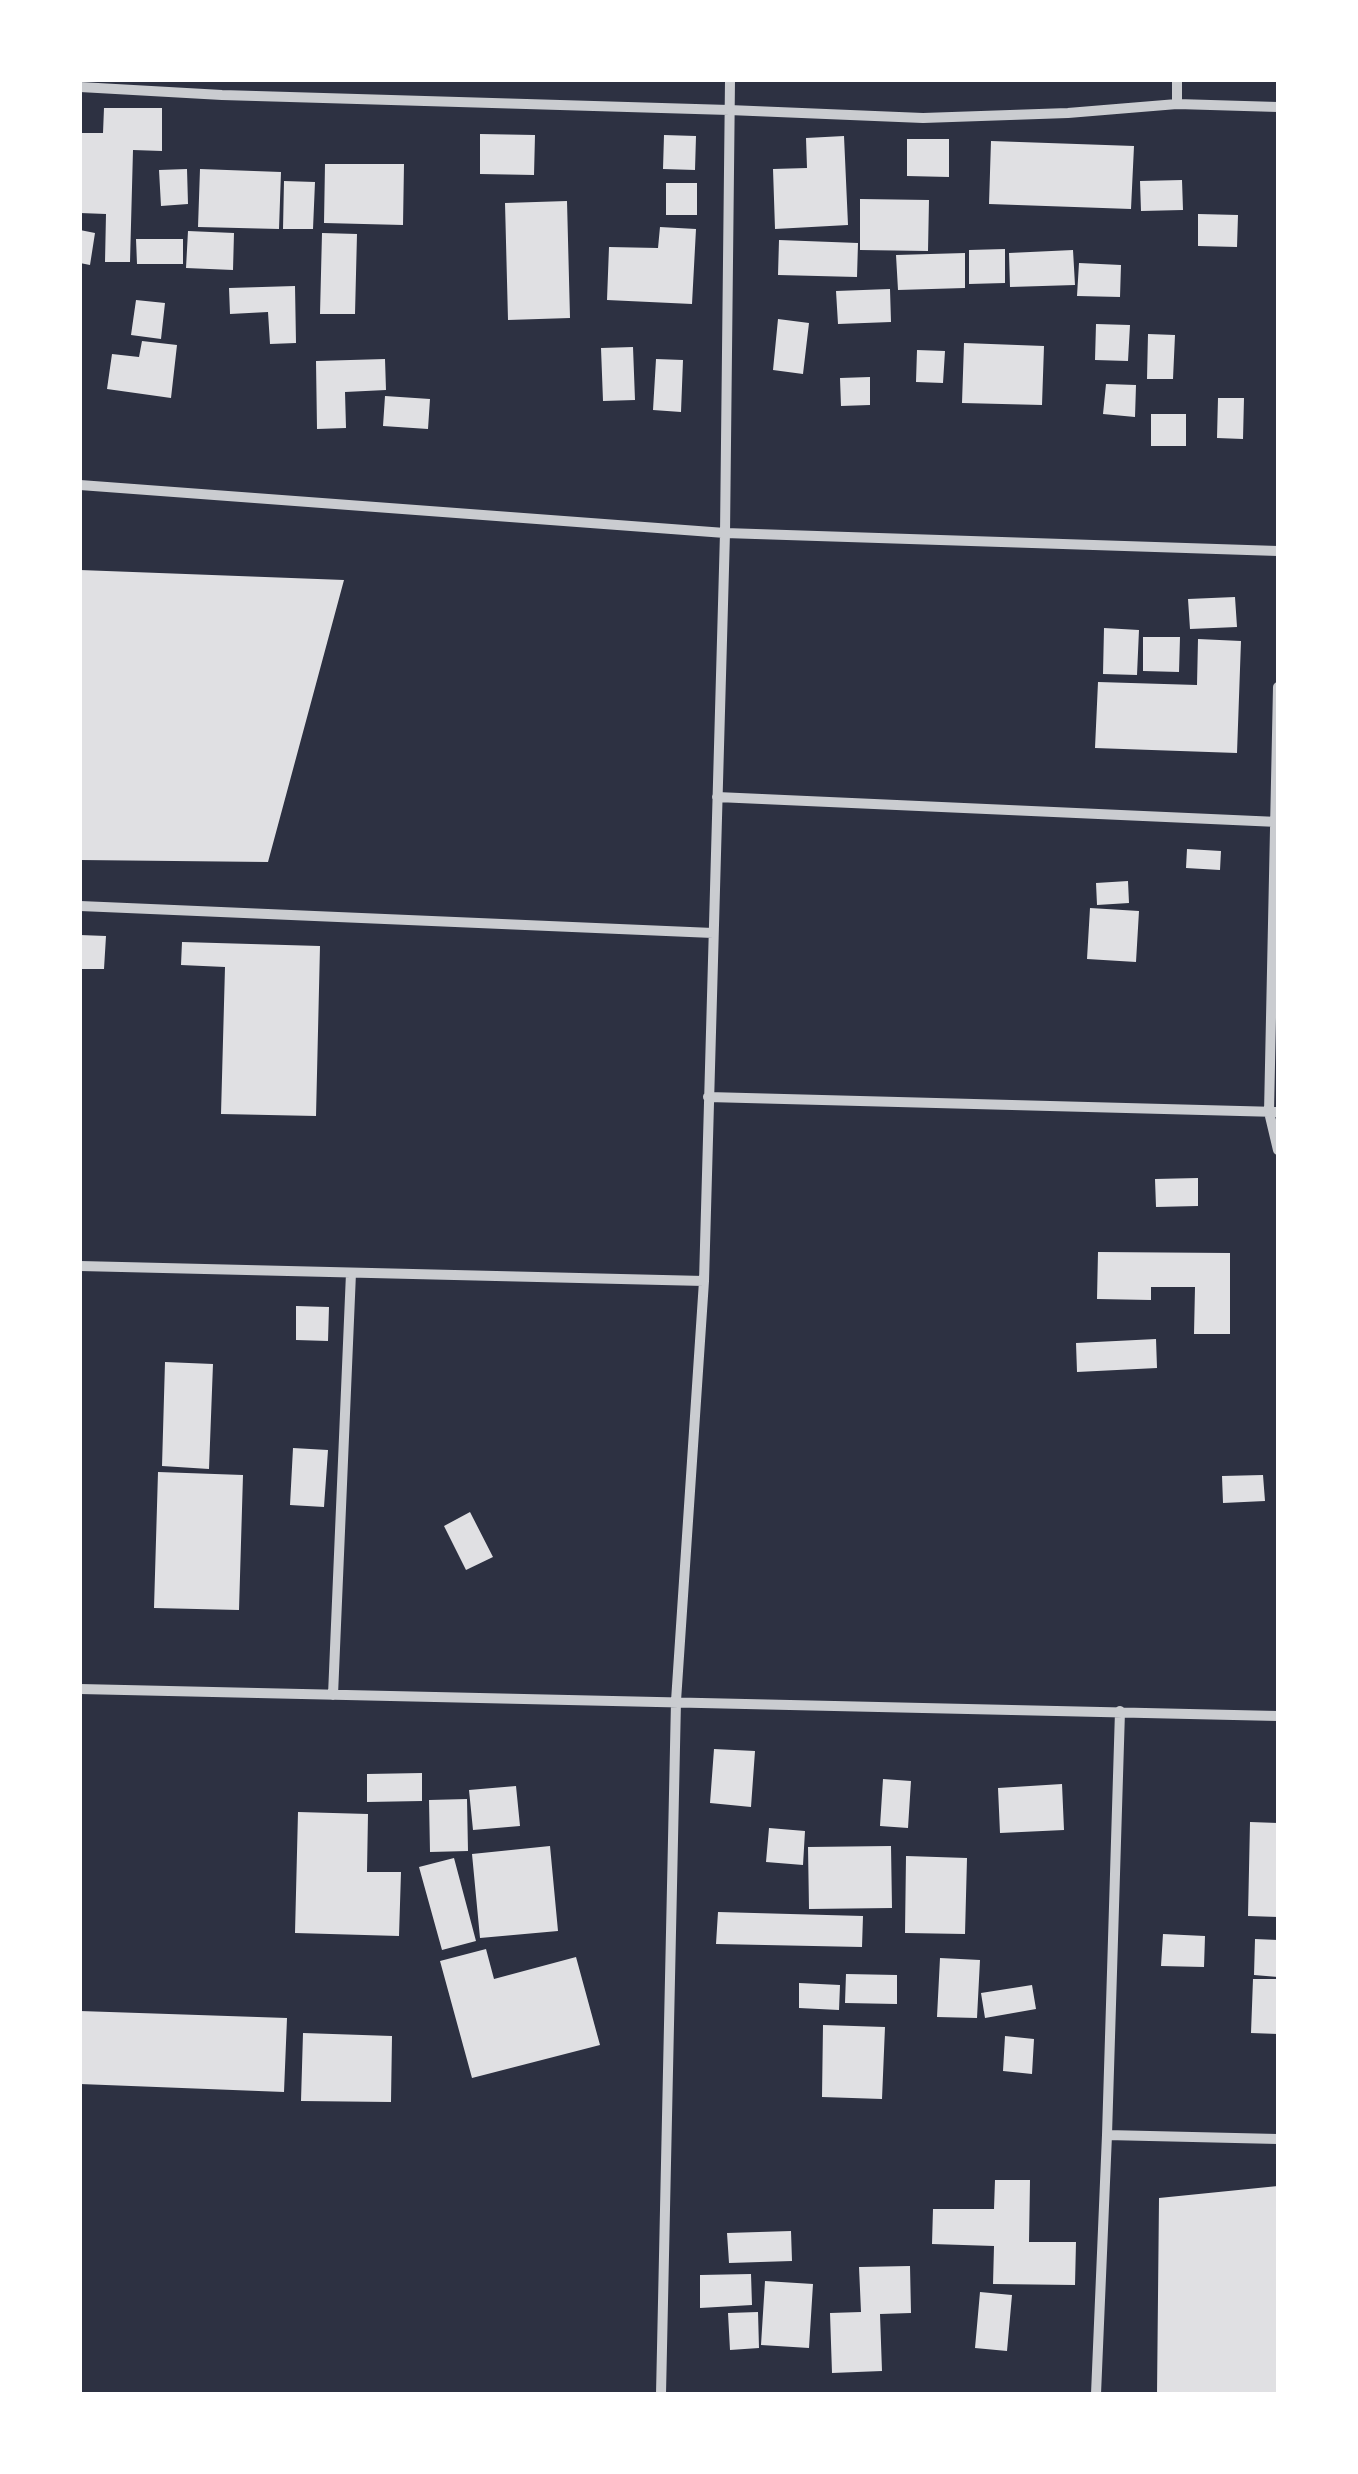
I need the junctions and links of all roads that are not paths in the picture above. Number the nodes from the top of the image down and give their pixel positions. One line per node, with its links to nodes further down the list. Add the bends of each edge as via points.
1 (223, 80): 5 (street)
2 (730, 80): 8 (street)
3 (1178, 80): 6 (street)
4 (80, 88): 5 (street)
5 (222, 95): 8 (street)
6 (1177, 104): 7 (street); 8 (street, via 923,118)
7 (1278, 107)
8 (729, 110): 10 (street)
9 (80, 485): 10 (street)
10 (725, 533): 11 (street); 13 (street)
11 (1278, 552)
12 (1278, 687): 14 (street)
13 (717, 797): 14 (street); 16 (street)
14 (1277, 822): 18 (street)
15 (80, 906): 16 (street)
16 (713, 933): 17 (street)
17 (708, 1097): 18 (street); 22 (street)
18 (1273, 1112): 19 (street)
19 (1278, 1150)
20 (80, 1266): 21 (street)
21 (351, 1273): 22 (street); 24 (street)
22 (704, 1281): 25 (street)
23 (80, 1689): 24 (street)
24 (333, 1694): 25 (street)
25 (676, 1701): 26 (street); 30 (street)
26 (1120, 1711): 27 (street); 28 (street)
27 (1278, 1716)
28 (1108, 2135): 29 (street); 31 (street)
29 (1278, 2139)
30 (661, 2394)
31 (1096, 2394)

